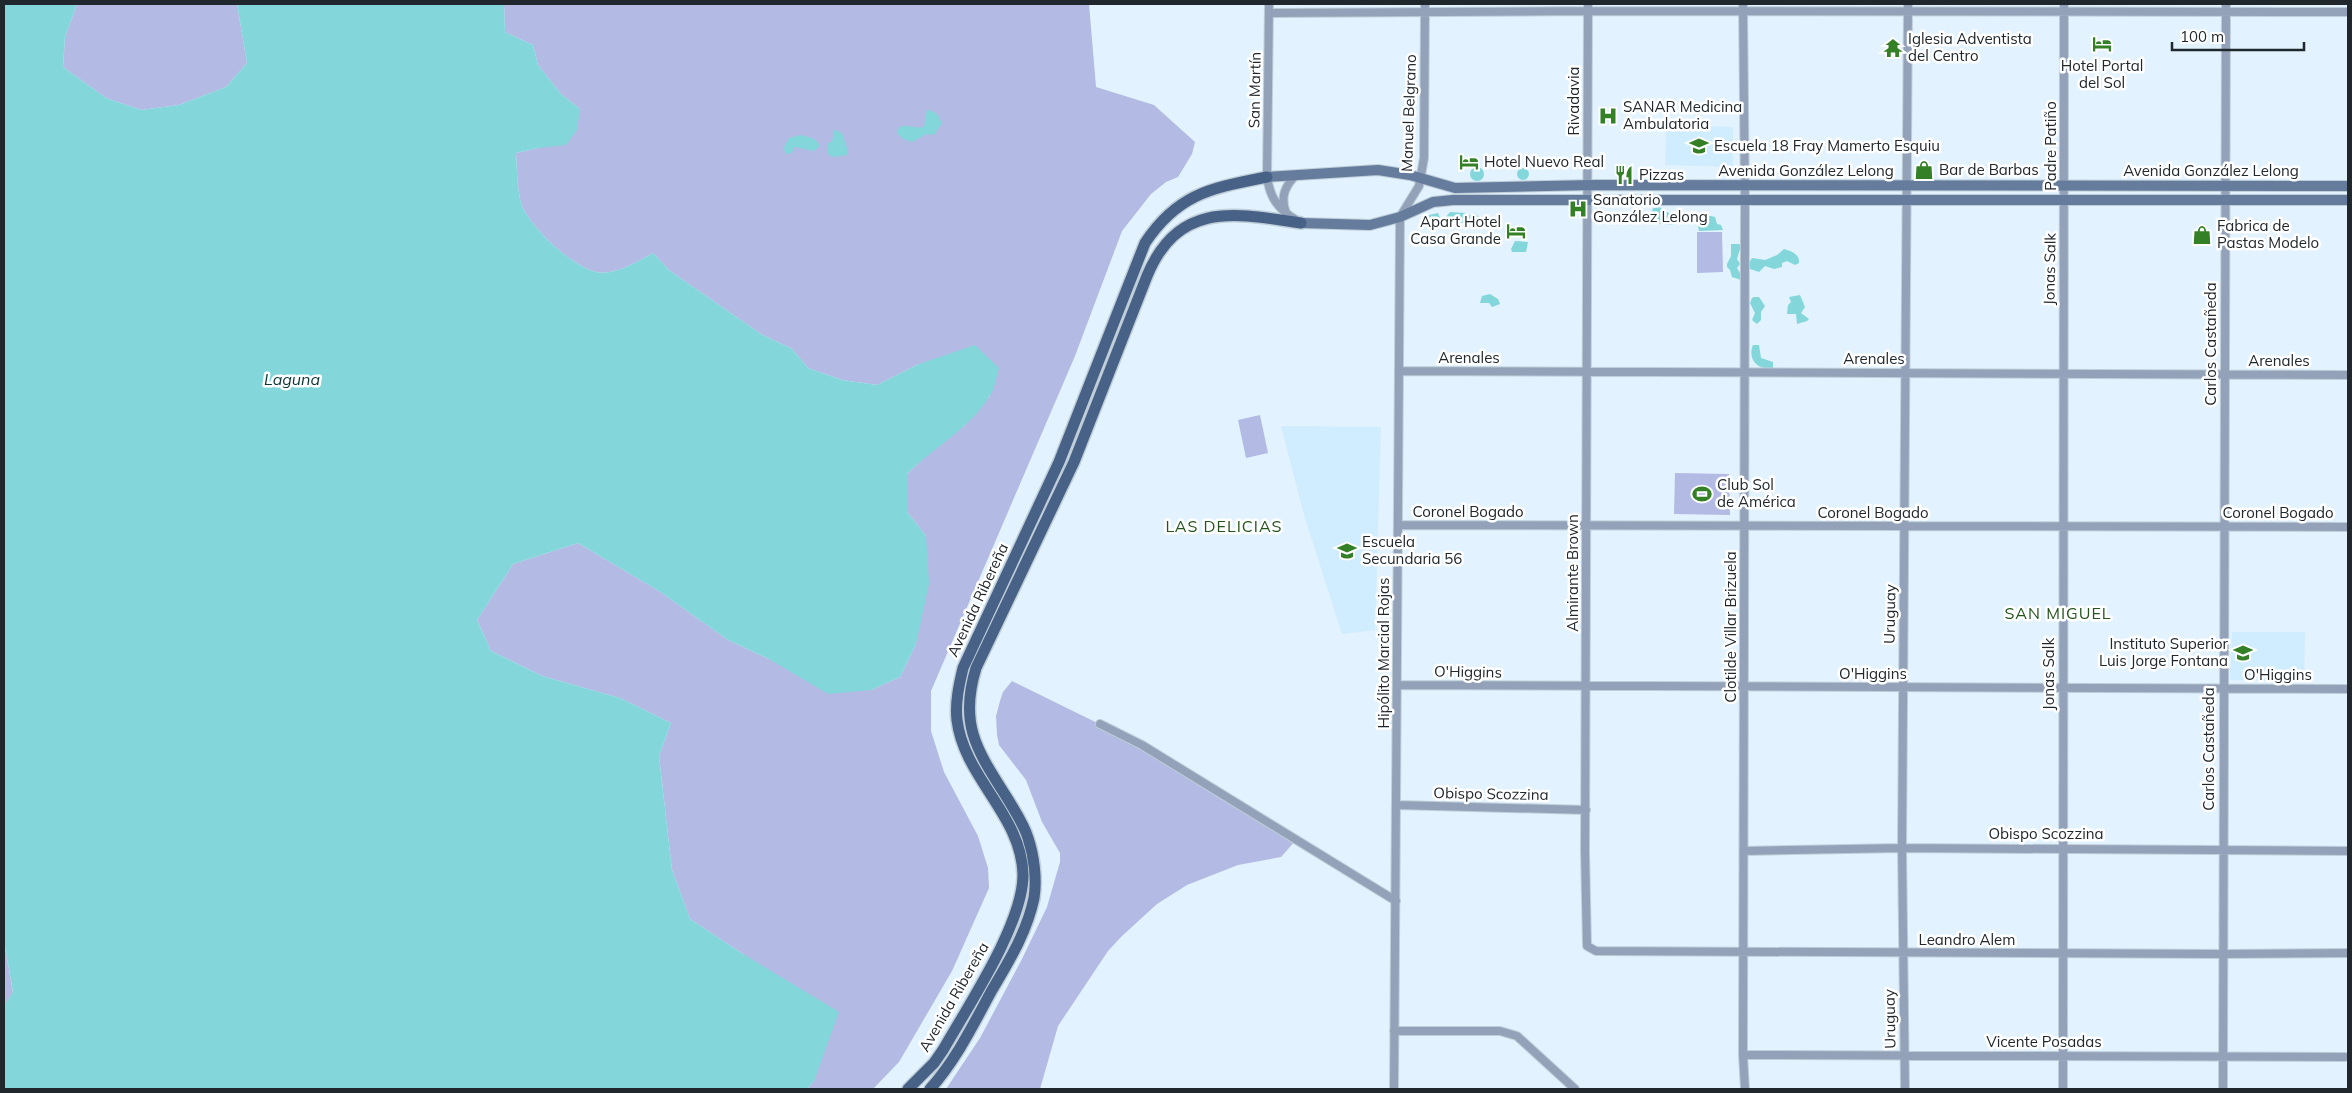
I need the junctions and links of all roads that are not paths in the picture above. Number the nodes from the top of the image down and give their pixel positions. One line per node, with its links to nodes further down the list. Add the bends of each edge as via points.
1 (1269, 4): 9 (street, San Martín)
2 (1588, 7): 3 (street); 4 (street); 14 (street, Rivadavia)
3 (1425, 8): 9 (street); 12 (street, Manuel Belgrano, via 1424,158)
4 (1743, 8): 5 (street); 15 (street, Clotilde Villar Brizuela)
5 (1908, 8): 6 (street); 16 (street, Uruguay)
6 (2064, 8): 7 (street); 13 (street, Padre Patiño)
7 (2226, 8): 8 (street); 17 (street, Carlos Castañeda)
8 (2348, 12)
9 (1269, 13): 11 (street, San Martín)
10 (1296, 175): 11 (main road, Avenida González Lelong); 12 (main road, Avenida González Lelong, via 1378,170); 27 (street, via 1284,191)
11 (1267, 177): 27 (street, San Martín, via 1272,197); 72 (main road, Avenida Ribereña, via 1210,190 1191,198 1171,211 1145,243 1060,462 963,668 958,687 957,721 968,754 1015,835 1023,876 1021,895 995,958 944,1050)
12 (1421, 178): 19 (main road, Avenida González Lelong); 28 (street, Manuel Belgrano)
13 (2064, 185): 16 (main road, Avenida González Lelong); 17 (main road, Avenida González Lelong); 20 (street, Padre Patiño)
14 (1587, 186): 15 (main road, Avenida González Lelong); 19 (main road, Avenida González Lelong); 21 (street, Rivadavia)
15 (1745, 186): 16 (main road, Avenida González Lelong); 22 (street, Clotilde Villar Brizuela)
16 (1908, 186): 23 (street, Uruguay)
17 (2226, 186): 18 (main road, Avenida González Lelong); 24 (street, Carlos Castañeda)
18 (2348, 186)
19 (1464, 188): 25 (street)
20 (2064, 198): 23 (main road, Avenida González Lelong); 24 (main road, Avenida González Lelong); 34 (street, Jonas Salk)
21 (1587, 199): 22 (main road, Avenida González Lelong); 25 (main road, Avenida González Lelong); 31 (street, Almirante Brown)
22 (1745, 199): 23 (main road, Avenida González Lelong); 32 (street, Clotilde Villar Brizuela)
23 (1908, 199): 33 (street, Uruguay)
24 (2226, 199): 26 (main road, Avenida González Lelong); 35 (street, Carlos Castañeda)
25 (1465, 200): 28 (main road, Avenida González Lelong, via 1433,202)
26 (2348, 200)
27 (1287, 215): 29 (street)
28 (1400, 217): 29 (main road, Avenida González Lelong, via 1370,225); 30 (street, Hipólito Marcial Rojas)
29 (1301, 223): 73 (main road, Avenida Ribereña, via 1249,215 1220,216 1189,224 1162,246 1067,477 976,668 968,712 972,734 1028,837 1035,876 1034,895 1030,916 1016,948 958,1054)
30 (1399, 372): 31 (street, Arenales); 37 (street, Hipólito Marcial Rojas)
31 (1587, 372): 32 (street, Arenales); 38 (street, Almirante Brown)
32 (1744, 372): 33 (street, Arenales); 39 (street, Clotilde Villar Brizuela)
33 (1906, 373): 34 (street, Arenales); 40 (street, Uruguay)
34 (2062, 374): 35 (street, Arenales); 41 (street, Jonas Salk)
35 (2225, 374): 36 (street, Arenales); 42 (street, Carlos Castañeda)
36 (2348, 375)
37 (1398, 525): 38 (street, Coronel Bogado); 44 (street, Hipólito Marcial Rojas)
38 (1587, 526): 39 (street, Coronel Bogado); 45 (street, Almirante Brown)
39 (1744, 527): 40 (street, Coronel Bogado); 46 (street, Clotilde Villar Brizuela)
40 (1905, 527): 41 (street, Coronel Bogado); 47 (street, Uruguay)
41 (2063, 527): 42 (street, Coronel Bogado); 48 (street, Jonas Salk)
42 (2224, 527): 43 (street, Coronel Bogado); 49 (street, Carlos Castañeda)
43 (2348, 527)
44 (1397, 685): 45 (street, O'Higgins); 52 (street, Hipólito Marcial Rojas)
45 (1587, 687): 46 (street, O'Higgins); 53 (street, Almirante Brown)
46 (1744, 687): 47 (street, O'Higgins); 57 (street, Clotilde Villar Brizuela)
47 (1904, 688): 48 (street, O'Higgins); 54 (street, Uruguay)
48 (2063, 688): 49 (street, O'Higgins); 55 (street, Jonas Salk)
49 (2223, 688): 50 (street, O'Higgins); 56 (street, Carlos Castañeda)
50 (2348, 689)
51 (1100, 724): 59 (street, via 1142,745)
52 (1396, 805): 53 (street, Obispo Scozzina); 59 (street, Hipólito Marcial Rojas)
53 (1586, 810): 60 (street, Almirante Brown)
54 (1902, 848): 55 (street, Obispo Scozzina); 57 (street, Obispo Scozzina); 62 (street, Uruguay)
55 (2062, 848): 56 (street, Obispo Scozzina); 64 (street, Jonas Salk)
56 (2222, 849): 58 (street, Obispo Scozzina); 65 (street, Carlos Castañeda)
57 (1744, 851): 61 (street, Clotilde Villar Brizuela)
58 (2348, 851)
59 (1396, 901): 66 (street, Hipólito Marcial Rojas)
60 (1587, 946): 61 (street, Leandro Alem, via 1596,951)
61 (1744, 952): 62 (street, Leandro Alem); 67 (street, Clotilde Villar Brizuela)
62 (1903, 953): 64 (street, Leandro Alem); 68 (street, Uruguay)
63 (2348, 953): 65 (street, Leandro Alem)
64 (2062, 954): 65 (street, Leandro Alem); 69 (street, Jonas Salk)
65 (2222, 954): 70 (street, Carlos Castañeda)
66 (1394, 1032): 74 (street, Hipólito Marcial Rojas); 75 (street, via 1500,1031 1517,1036)
67 (1743, 1055): 68 (street, Vicente Posadas); 76 (street, Clotilde Villar Brizuela)
68 (1904, 1055): 69 (street, Vicente Posadas); 77 (street, Uruguay)
69 (2063, 1056): 70 (street, Vicente Posadas); 78 (street, Jonas Salk)
70 (2222, 1056): 71 (street, Vicente Posadas); 79 (street, Carlos Castañeda)
71 (2345, 1057)
72 (908, 1089)
73 (930, 1089)
74 (1394, 1089)
75 (1575, 1089)
76 (1745, 1089)
77 (1905, 1089)
78 (2062, 1089)
79 (2223, 1089)

